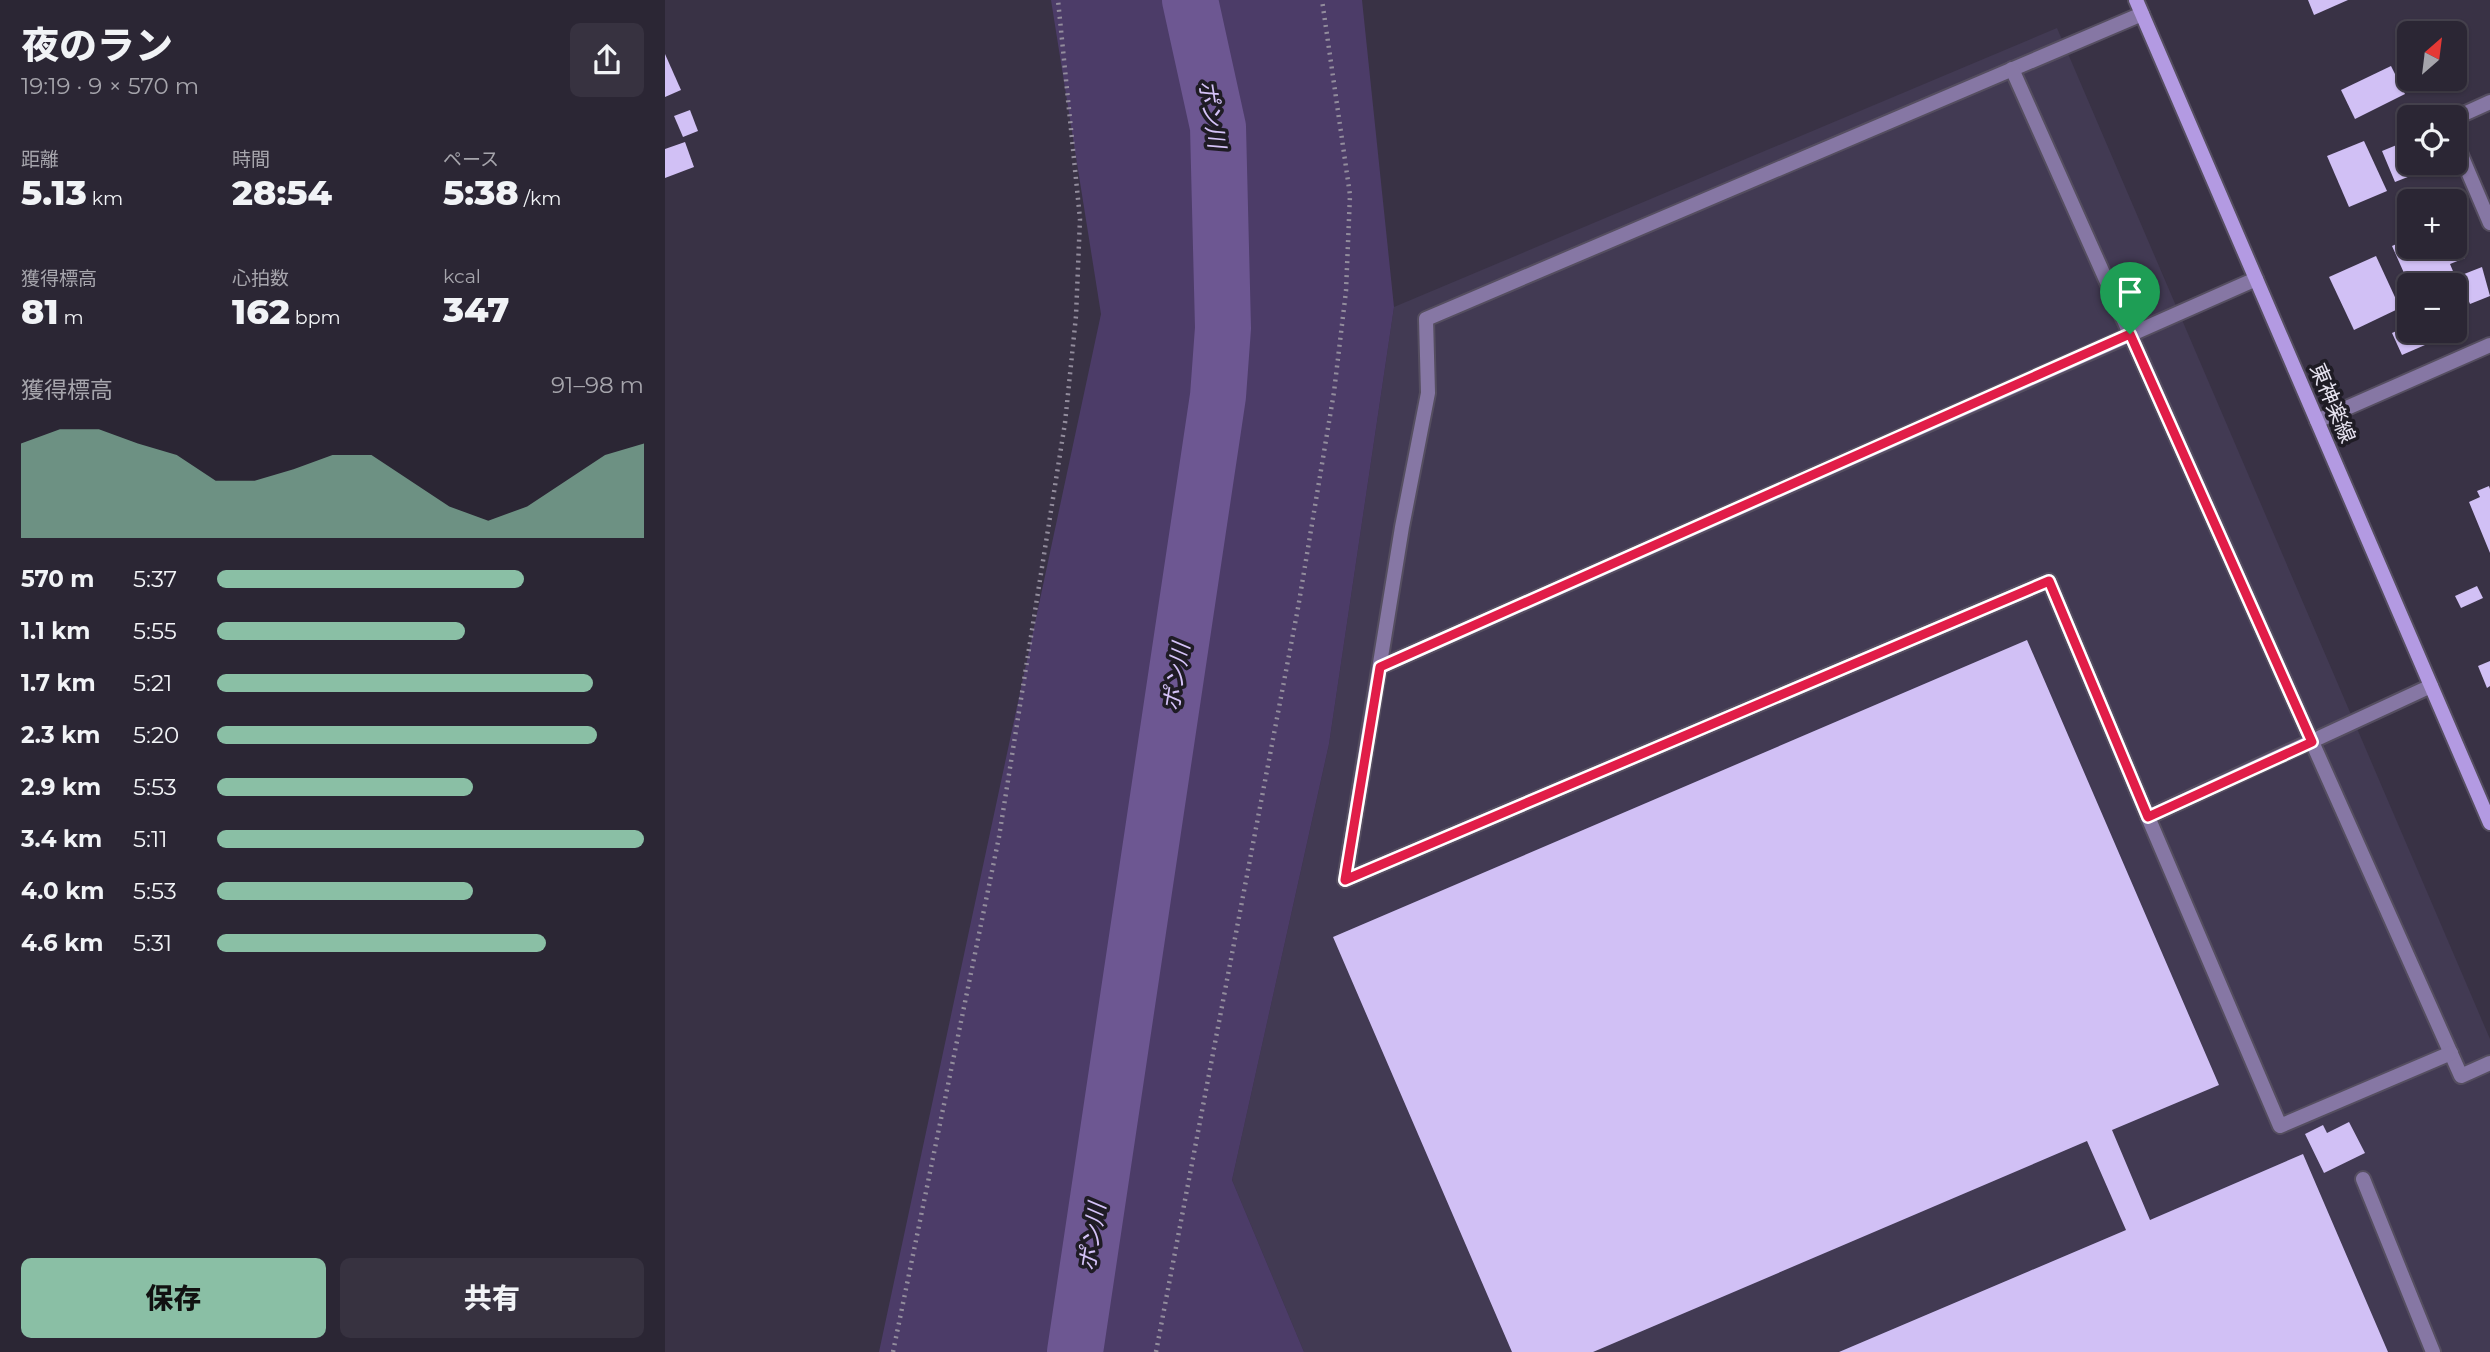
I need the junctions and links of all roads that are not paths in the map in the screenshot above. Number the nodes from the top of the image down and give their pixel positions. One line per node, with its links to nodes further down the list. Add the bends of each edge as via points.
1 (2139, 7): 2 (street); 7 (main road, 東神楽線)
2 (2012, 69): 8 (street); 11 (street, via 1426,320 1429,393)
3 (2490, 102): 4 (street)
4 (2467, 113)
5 (2467, 169): 6 (street)
6 (2490, 223)
7 (2256, 279): 8 (street); 10 (main road, 東神楽線)
8 (2130, 334): 11 (street); 13 (street)
9 (2490, 345): 10 (street)
10 (2317, 421): 12 (main road, 東神楽線)
11 (1380, 667): 14 (street, via 1345,880 2049,581)
12 (2431, 686): 13 (street); 15 (main road, 東神楽線)
13 (2312, 742): 14 (street); 16 (street)
14 (2148, 817): 16 (street, via 2280,1126)
15 (2490, 823)
16 (2451, 1054): 17 (street, via 2461,1076)
17 (2490, 1063)
18 (2363, 1179): 19 (street)
19 (2433, 1352)

